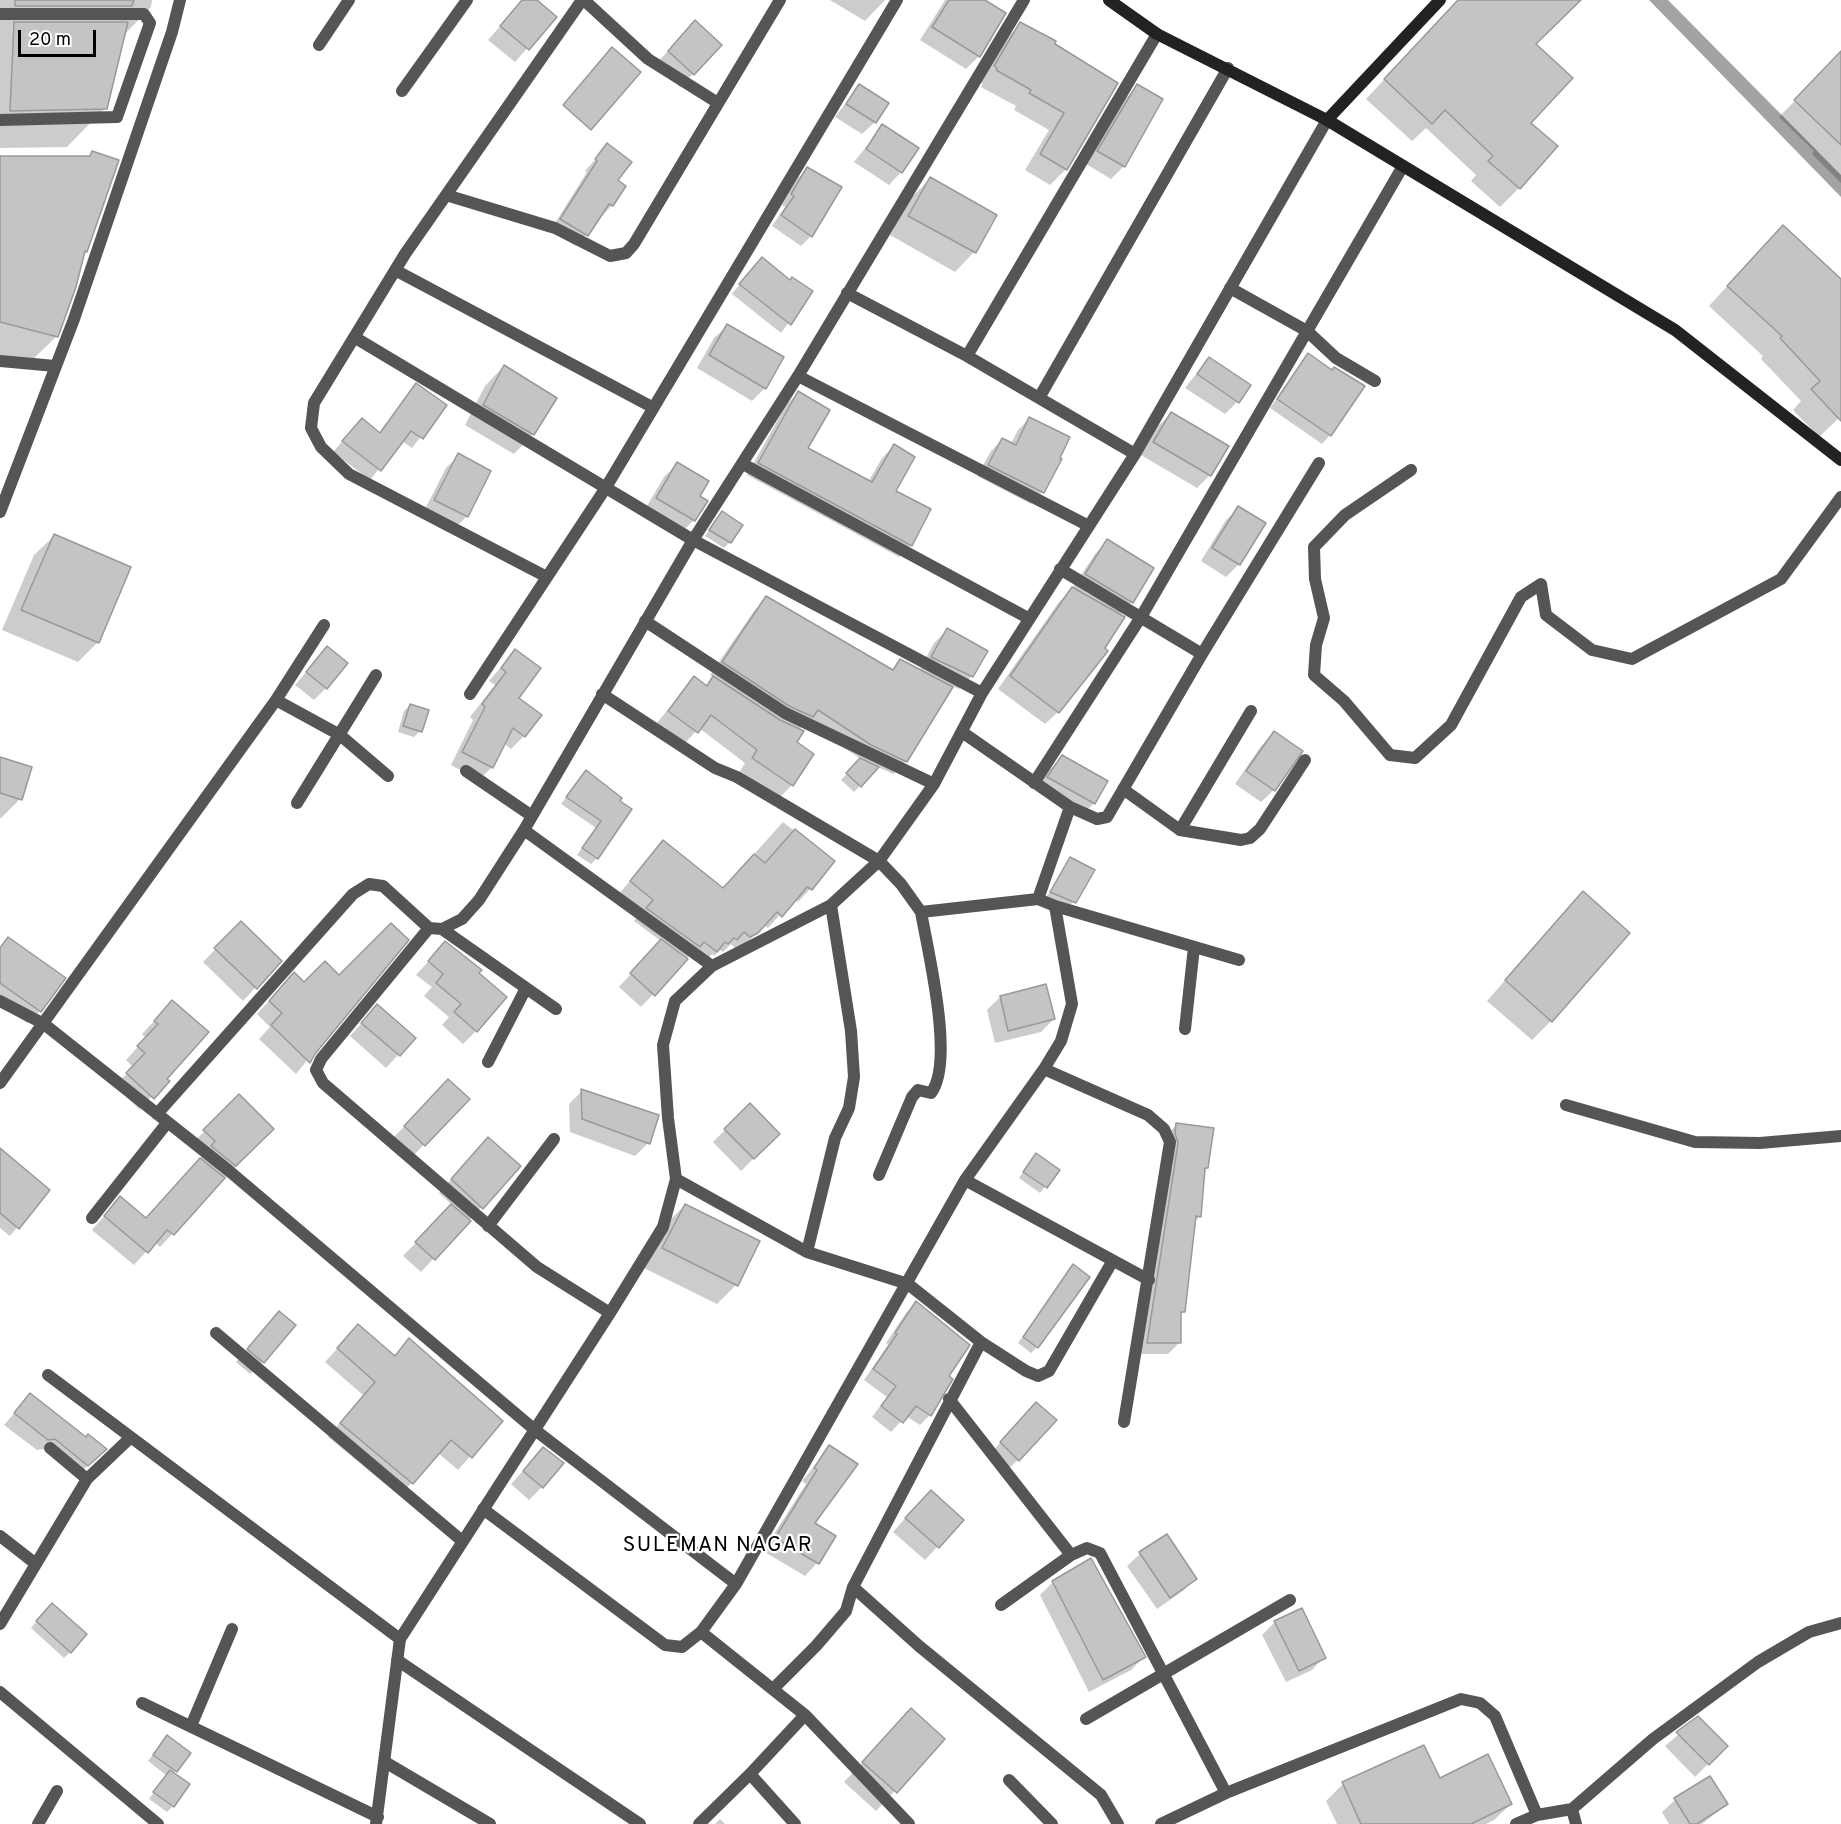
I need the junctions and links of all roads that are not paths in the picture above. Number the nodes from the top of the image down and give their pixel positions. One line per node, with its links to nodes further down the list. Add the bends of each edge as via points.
1 (180, 0): 27 (street, via 132,150)
2 (349, 0): 12 (street)
3 (466, 0): 14 (street)
4 (583, 0): 15 (street, via 648,59); 19 (street)
5 (780, 0): 15 (street)
6 (897, 0): 31 (street)
7 (1024, 0): 22 (street)
8 (1109, 0): 11 (main road)
9 (1440, 0): 17 (main road)
10 (0, 14): 16 (street, via 144,14 150,23 117,117)
11 (1157, 34): 13 (main road); 25 (street)
12 (319, 45)
13 (1228, 68): 17 (main road); 30 (street)
14 (402, 91)
15 (718, 103): 19 (street, via 626,253 610,256 555,228)
16 (0, 120)
17 (1327, 120): 18 (main road); 21 (street)
18 (1403, 166): 23 (street); 33 (main road, via 1675,330)
19 (446, 195): 20 (street)
20 (395, 270): 24 (street); 31 (street)
21 (1230, 288): 23 (street); 32 (street)
22 (847, 294): 25 (street); 28 (street)
23 (1306, 331): 29 (street, via 1336,358); 44 (street)
24 (354, 336): 37 (street); 43 (street, via 314,403 311,428 321,447 349,474)
25 (967, 356): 30 (street)
26 (0, 361): 27 (street)
27 (55, 366): 39 (street)
28 (798, 376): 35 (street); 40 (street)
29 (1375, 381)
30 (1039, 398): 32 (street)
31 (652, 407): 37 (street)
32 (1135, 454): 40 (street)
33 (1841, 460)
34 (1320, 463): 48 (street)
35 (742, 464): 41 (street); 45 (street)
36 (1411, 470): 38 (street, via 1345,515 1314,547 1315,579 1324,618 1316,645 1314,675 1344,701 1390,755 1415,759 1451,725 1521,597 1541,584 1546,615 1592,650 1632,659 1781,579)
37 (604, 489): 41 (street); 43 (street)
38 (1841, 497)
39 (0, 512)
40 (1087, 525): 42 (street)
41 (693, 540): 46 (street); 50 (street)
42 (1060, 569): 44 (street); 45 (street)
43 (545, 576): 51 (street)
44 (1141, 616): 48 (street); 60 (street)
45 (1028, 618): 50 (street)
46 (645, 621): 52 (street); 61 (street, via 785,713)
47 (324, 625): 53 (street)
48 (1202, 654): 62 (street)
49 (376, 675): 56 (street)
50 (982, 693): 55 (street)
51 (470, 694)
52 (602, 694): 65 (street); 68 (street, via 715,768 737,777)
53 (276, 700): 56 (street); 80 (street)
54 (1251, 711): 67 (street)
55 (962, 732): 60 (street); 61 (street)
56 (340, 735): 59 (street); 63 (street)
57 (1305, 760): 67 (street, via 1250,838 1241,840)
58 (466, 771): 65 (street)
59 (388, 777)
60 (1034, 783): 64 (street)
61 (934, 784): 68 (street)
62 (1123, 789): 64 (street, via 1102,820); 67 (street)
63 (297, 803)
64 (1070, 807): 69 (street)
65 (532, 816): 66 (street)
66 (524, 830): 73 (street, via 479,900 462,919); 76 (street)
67 (1180, 830)
68 (879, 861): 70 (street); 72 (street)
69 (1038, 899): 71 (street); 72 (street)
70 (831, 905): 76 (street); 95 (street, via 851,1031 854,1077 849,1108 835,1138)
71 (1055, 906): 74 (street); 83 (street, via 1072,1004 1061,1041)
72 (921, 912): 90 (street, via 941,1032 937,1086 931,1093 918,1090 912,1097)
73 (435, 928): 77 (street); 86 (street, via 382,886 369,884 353,894); 94 (street, via 321,1059 316,1070 323,1083)
74 (1194, 947): 75 (street); 81 (street)
75 (1239, 960)
76 (712, 966): 91 (street, via 675,1000 663,1045)
77 (526, 988): 79 (street); 82 (street)
78 (0, 1001): 80 (street)
79 (556, 1009)
80 (44, 1024): 84 (street); 86 (street)
81 (1185, 1029)
82 (488, 1062)
83 (1044, 1069): 92 (street); 97 (street, via 1148,1115 1164,1129 1170,1142)
84 (0, 1083)
85 (1566, 1105): 88 (street, via 1695,1142 1760,1143)
86 (157, 1114): 87 (street)
87 (167, 1123): 93 (street); 105 (street)
88 (1841, 1136)
89 (554, 1138): 94 (street)
90 (879, 1175)
91 (676, 1179): 95 (street); 99 (street, via 663,1227)
92 (965, 1180): 96 (street); 98 (street)
93 (92, 1218)
94 (488, 1226): 99 (street, via 537,1267)
95 (807, 1252): 98 (street)
96 (1112, 1262): 97 (street); 101 (street, via 1049,1371 1038,1376 1026,1371)
97 (1149, 1280): 104 (street)
98 (908, 1284): 101 (street); 114 (street)
99 (610, 1313): 105 (street)
100 (216, 1333): 111 (street)
101 (981, 1342): 103 (street)
102 (48, 1375): 106 (street)
103 (949, 1399): 112 (street); 115 (street)
104 (1124, 1422)
105 (535, 1430): 109 (street); 114 (street)
106 (130, 1438): 108 (street); 122 (street)
107 (50, 1448): 108 (street)
108 (87, 1479): 113 (street)
109 (483, 1509): 111 (street); 121 (street, via 665,1645 682,1647)
110 (0, 1536): 113 (street)
111 (461, 1540): 122 (street)
112 (1071, 1555): 117 (street); 124 (street, via 1087,1548 1100,1553)
113 (36, 1564): 119 (street)
114 (736, 1584): 121 (street)
115 (853, 1587): 125 (street, via 846,1611); 147 (street, via 976,1694 1094,1788)
116 (1290, 1600): 124 (street)
117 (1001, 1605)
118 (1841, 1623): 136 (street, via 1809,1632 1758,1662 1653,1739)
119 (0, 1624)
120 (232, 1629): 130 (street)
121 (701, 1632): 125 (street)
122 (400, 1639): 123 (street)
123 (397, 1660): 131 (street); 142 (street)
124 (1163, 1672): 129 (street); 135 (street)
125 (774, 1688): 128 (street)
126 (0, 1692): 140 (street)
127 (142, 1703): 130 (street)
128 (805, 1715): 132 (street); 145 (street)
129 (1086, 1719)
130 (190, 1726): 138 (street)
131 (385, 1762): 138 (street); 141 (street)
132 (750, 1774): 143 (street); 144 (street)
133 (1010, 1780): 146 (street)
134 (57, 1791): 139 (street)
135 (1226, 1793): 137 (street, via 1461,1699 1480,1703 1495,1716); 148 (street)
136 (1572, 1809): 137 (street); 150 (street)
137 (1537, 1815): 149 (street)
138 (377, 1820)
139 (38, 1824)
140 (158, 1824)
141 (490, 1824)
142 (640, 1824)
143 (699, 1824)
144 (795, 1824)
145 (909, 1824)
146 (1053, 1824)
147 (1118, 1824)
148 (1161, 1824)
149 (1516, 1824)
150 (1576, 1824)

